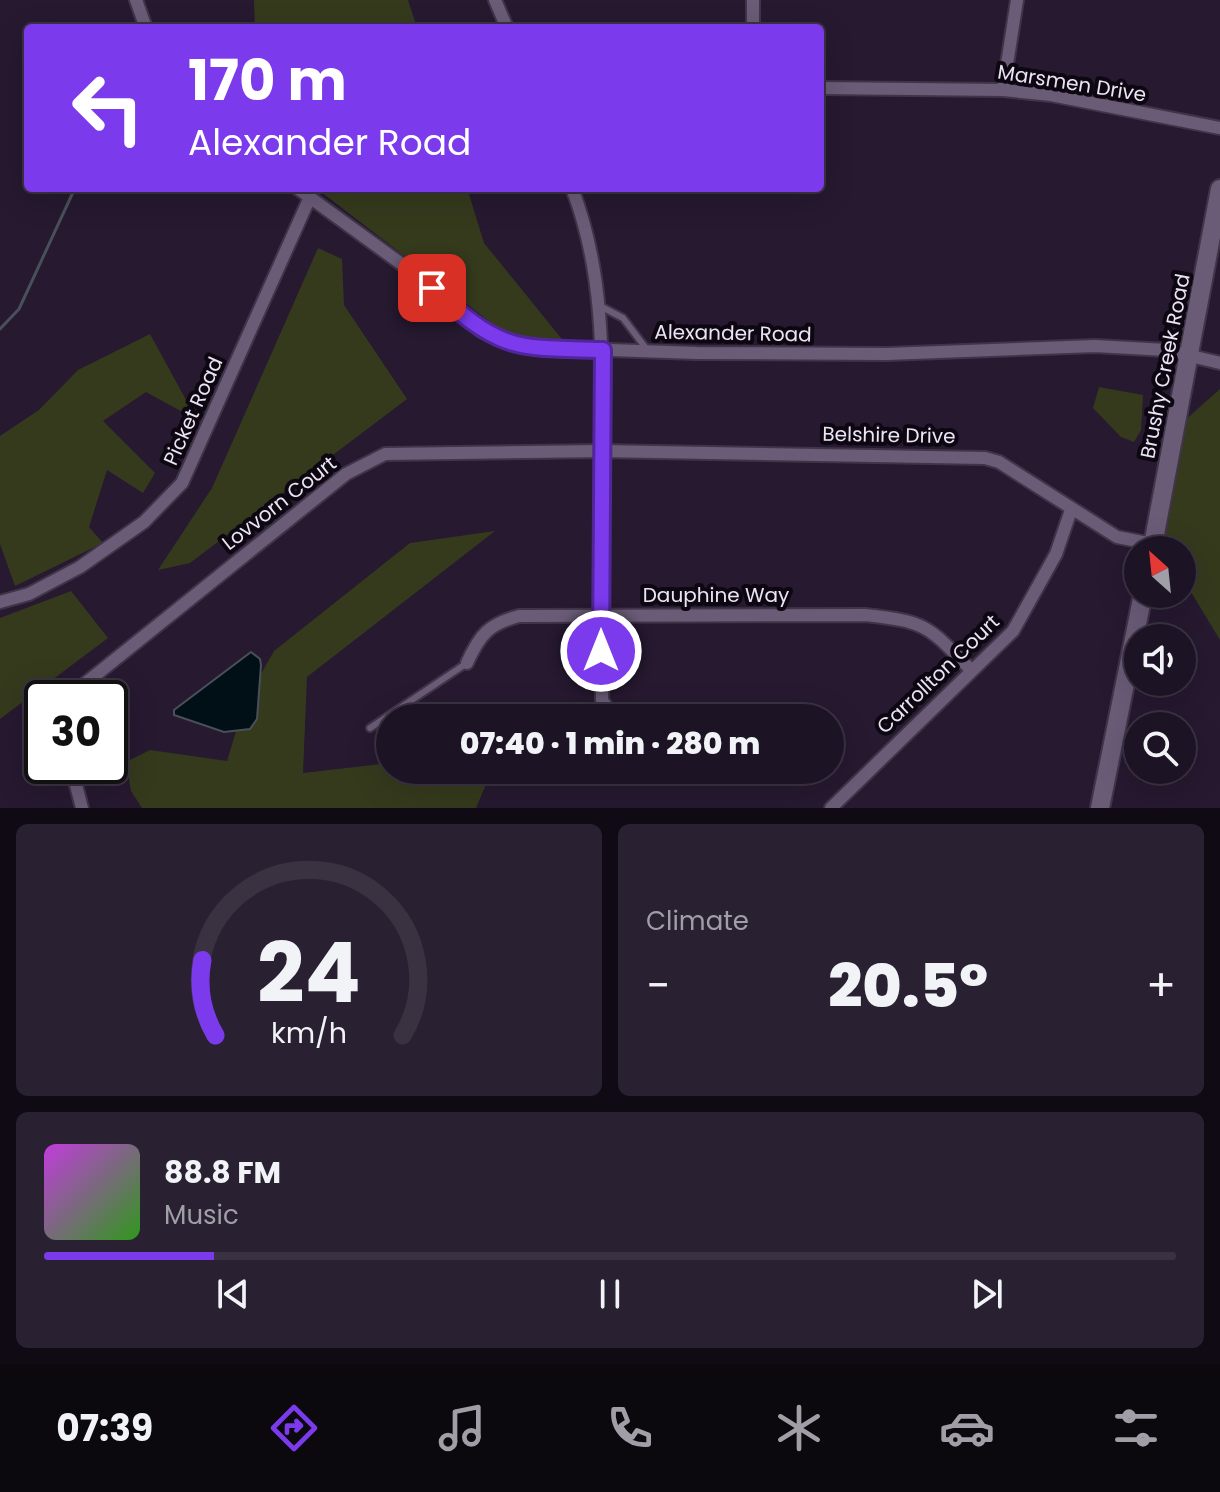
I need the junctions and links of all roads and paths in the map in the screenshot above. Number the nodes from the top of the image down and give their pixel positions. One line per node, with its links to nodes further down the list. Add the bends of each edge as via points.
1 (136, 0): 5 (street)
2 (495, 0): 6 (street)
3 (753, 0): 7 (street)
4 (1017, 0): 9 (street)
5 (145, 24)
6 (505, 24)
7 (753, 24)
8 (824, 88): 9 (street, Marsmen Drive)
9 (1003, 90): 10 (street, Marsmen Drive)
10 (1220, 128)
11 (1220, 189): 18 (main road, Brushy Creek Road)
12 (303, 192): 14 (street, Alexander Road)
13 (573, 192): 15 (street, via 593,250)
14 (310, 197): 16 (street, Alexander Road, via 491,337 522,347); 24 (street, Picket Road, via 182,483 144,522 80,567 29,594)
15 (600, 306): 16 (street); 17 (lane, via 623,318)
16 (603, 350): 17 (street, Alexander Road); 20 (street)
17 (648, 352): 18 (street, Alexander Road, via 887,354 1095,346)
18 (1190, 355): 19 (street, Alexander Road); 22 (main road, Brushy Creek Road)
19 (1220, 363)
20 (601, 451): 21 (street, Belshire Drive, via 985,458); 26 (street); 29 (street, Lovvorn Court, via 385,454 346,474)
21 (1071, 510): 23 (street, Belshire Drive); 28 (street, Carrollton Court, via 1056,554 1013,631)
22 (1155, 536)
23 (1124, 539)
24 (0, 602)
25 (1140, 608): 35 (main road)
26 (601, 615): 27 (street, Dauphine Way, via 519,616 497,622 480,634); 28 (street, Dauphine Way, via 865,615 913,620 934,632); 30 (street)
27 (467, 663): 31 (lane)
28 (970, 669): 34 (street, Carrollton Court)
29 (89, 680)
30 (604, 704)
31 (370, 728)
32 (76, 784): 33 (street)
33 (82, 808)
34 (831, 808)
35 (1100, 808)

